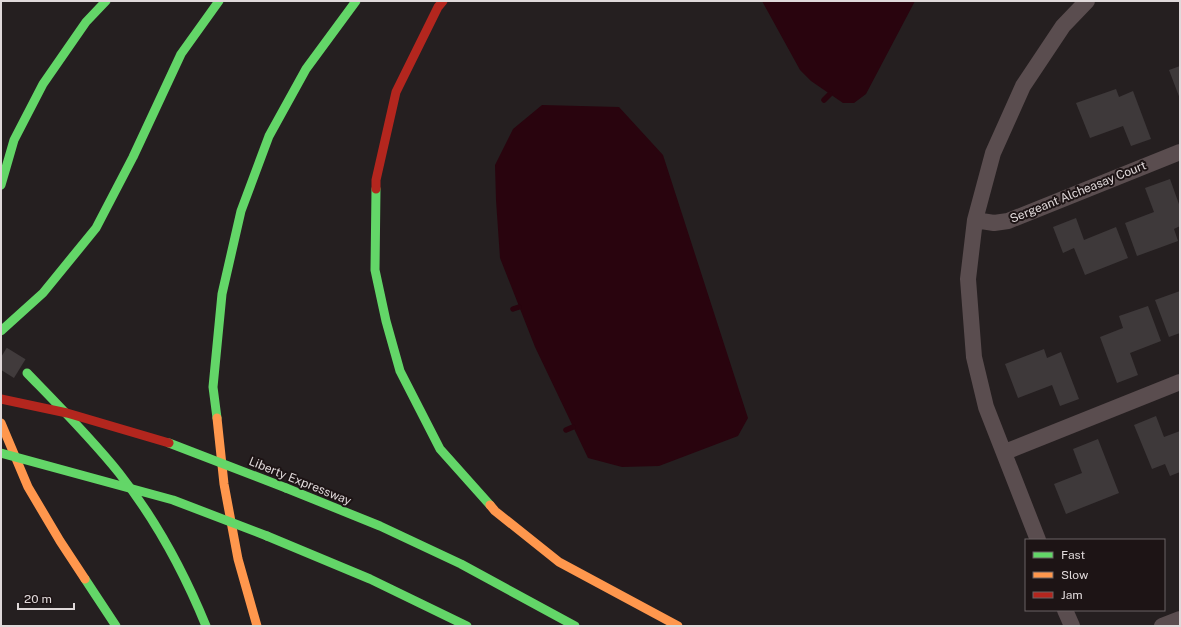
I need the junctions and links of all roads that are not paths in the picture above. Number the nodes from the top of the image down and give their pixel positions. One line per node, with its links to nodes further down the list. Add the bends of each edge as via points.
1 (106, 1): 7 (main road, via 86,22 43,84 14,140)
2 (219, 1): 9 (main road, via 181,54 133,157 96,228 43,293)
3 (356, 1): 21 (main road, via 306,69 269,136 241,212 222,294 213,387 224,484 238,559)
4 (443, 1): 24 (main road, via 396,92 376,180 375,270 400,371 440,449 495,511 559,562)
5 (1087, 1): 8 (street, via 1063,26 1023,86 993,153)
6 (1180, 152): 8 (street, Sergeant Alcheasay Court, via 1008,221 994,223)
7 (1, 185)
8 (975, 220): 14 (street, via 968,279 974,357 986,407)
9 (1, 332)
10 (27, 373): 20 (main road, via 105,456 148,512 174,558)
11 (1180, 382): 14 (street)
12 (1, 399): 23 (main road, Liberty Expressway, bridge, via 67,413 171,444 286,488 380,526 461,564)
13 (1, 423): 19 (main road, via 28,487)
14 (1005, 452): 16 (street)
15 (1, 453): 22 (main road, bridge, via 173,500 370,579)
16 (1038, 539)
17 (1065, 611): 25 (street)
18 (1180, 619): 26 (street)
19 (116, 626)
20 (206, 626)
21 (257, 626)
22 (467, 626)
23 (575, 626)
24 (678, 626)
25 (1072, 626)
26 (1162, 626)

